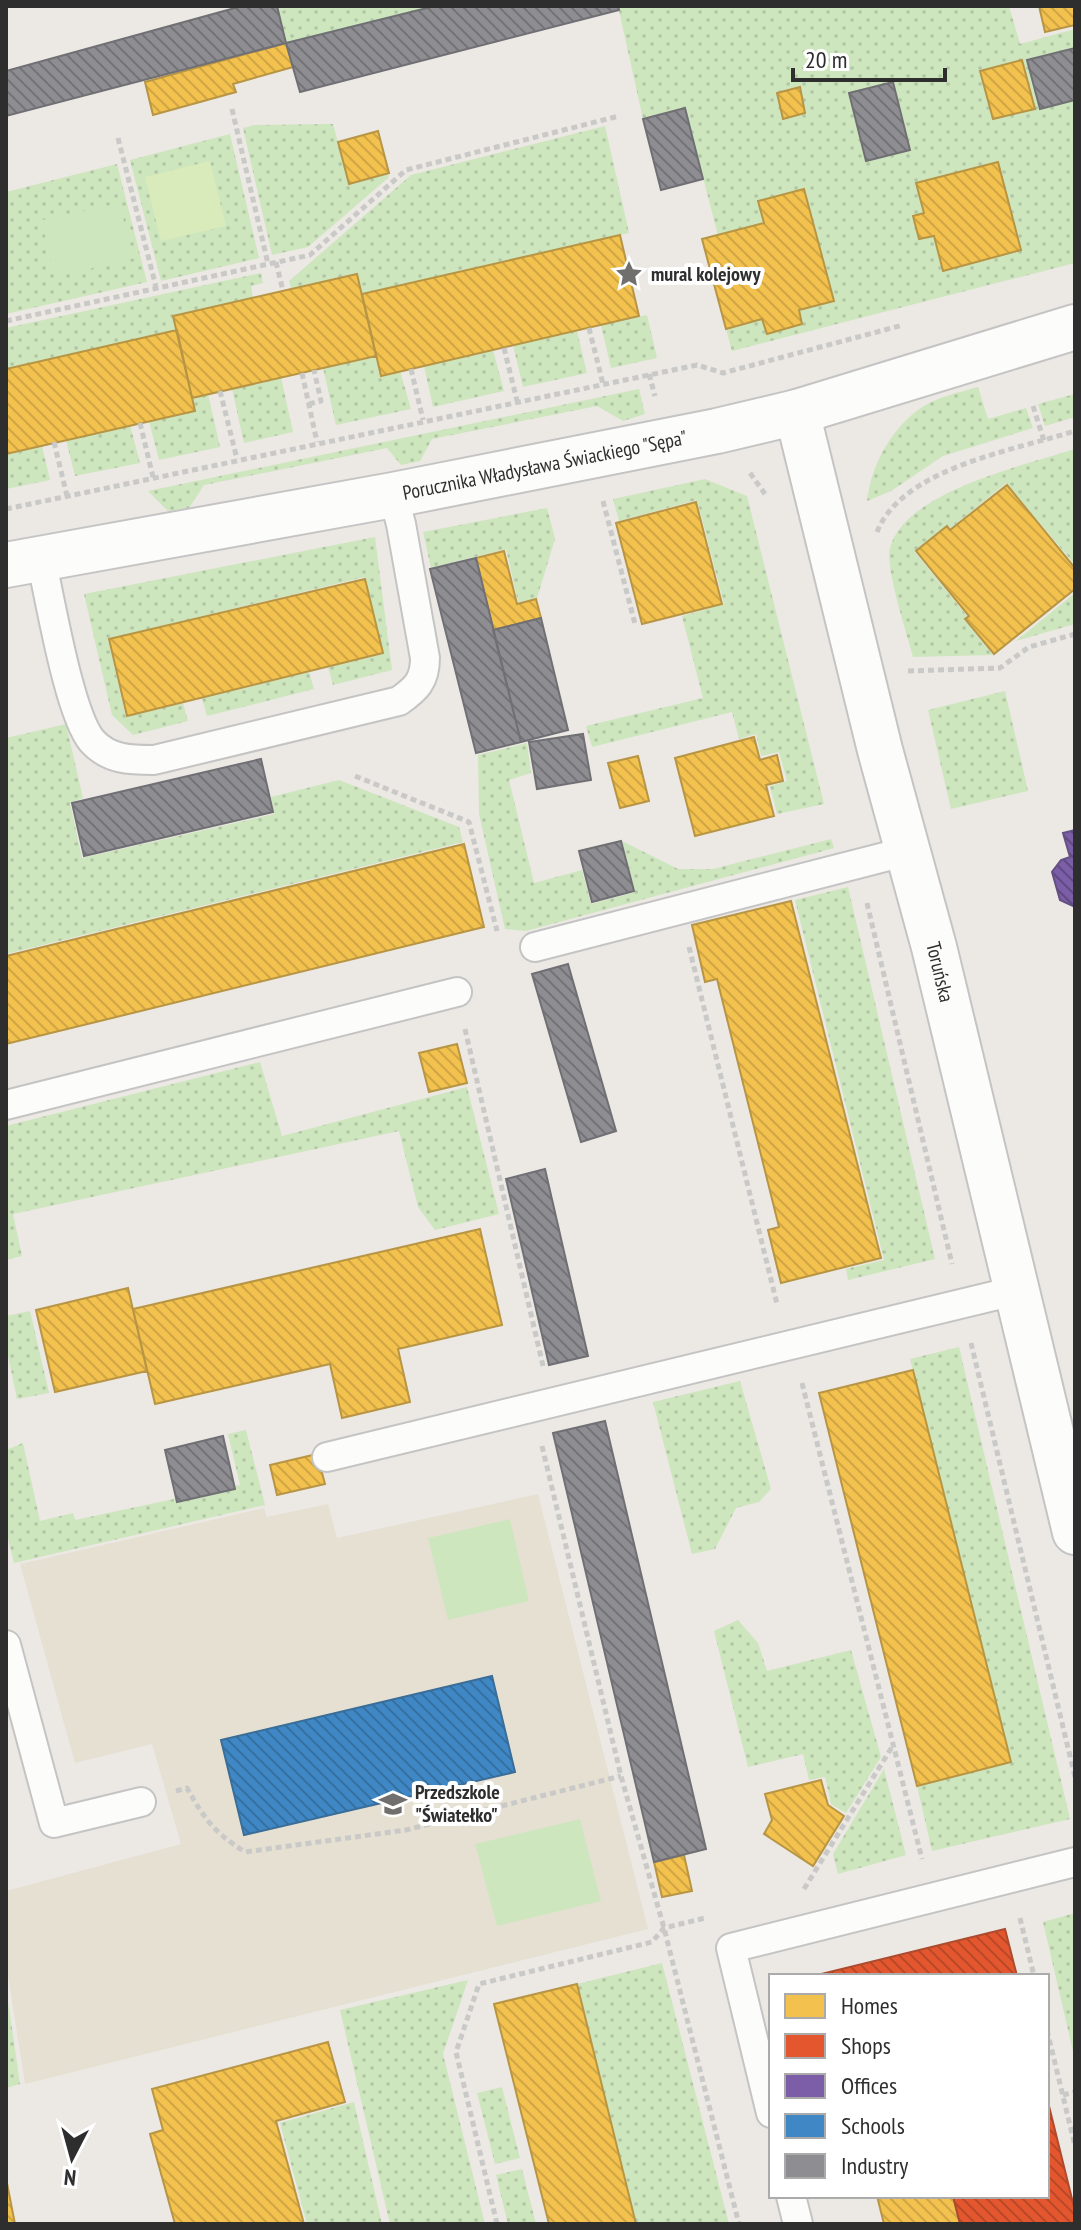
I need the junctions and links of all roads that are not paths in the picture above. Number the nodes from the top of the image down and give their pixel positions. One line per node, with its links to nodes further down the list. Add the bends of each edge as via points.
1 (1075, 327): 2 (street, Porucznika Władysława Świackiego "Sępa")
2 (797, 412): 3 (street, Porucznika Władysława Świackiego "Sępa"); 5 (street, Toruńska)
3 (393, 495): 4 (street, Porucznika Władysława Świackiego "Sępa"); 4 (lane, via 425,658 417,688 399,701 154,760 120,759 92,741 78,716)
4 (24, 562)
5 (908, 851): 6 (lane); 9 (street, Toruńska)
6 (535, 947)
7 (457, 992): 8 (lane)
8 (6, 1105)
9 (1018, 1290): 10 (lane); 11 (street, Toruńska)
10 (327, 1457)
11 (1072, 1504)
12 (6, 1645): 13 (lane, via 54,1823)
13 (154, 1797)
14 (1075, 1862): 15 (lane, via 731,1948)
15 (769, 2105)
16 (792, 2198): 17 (lane)
17 (798, 2224)

